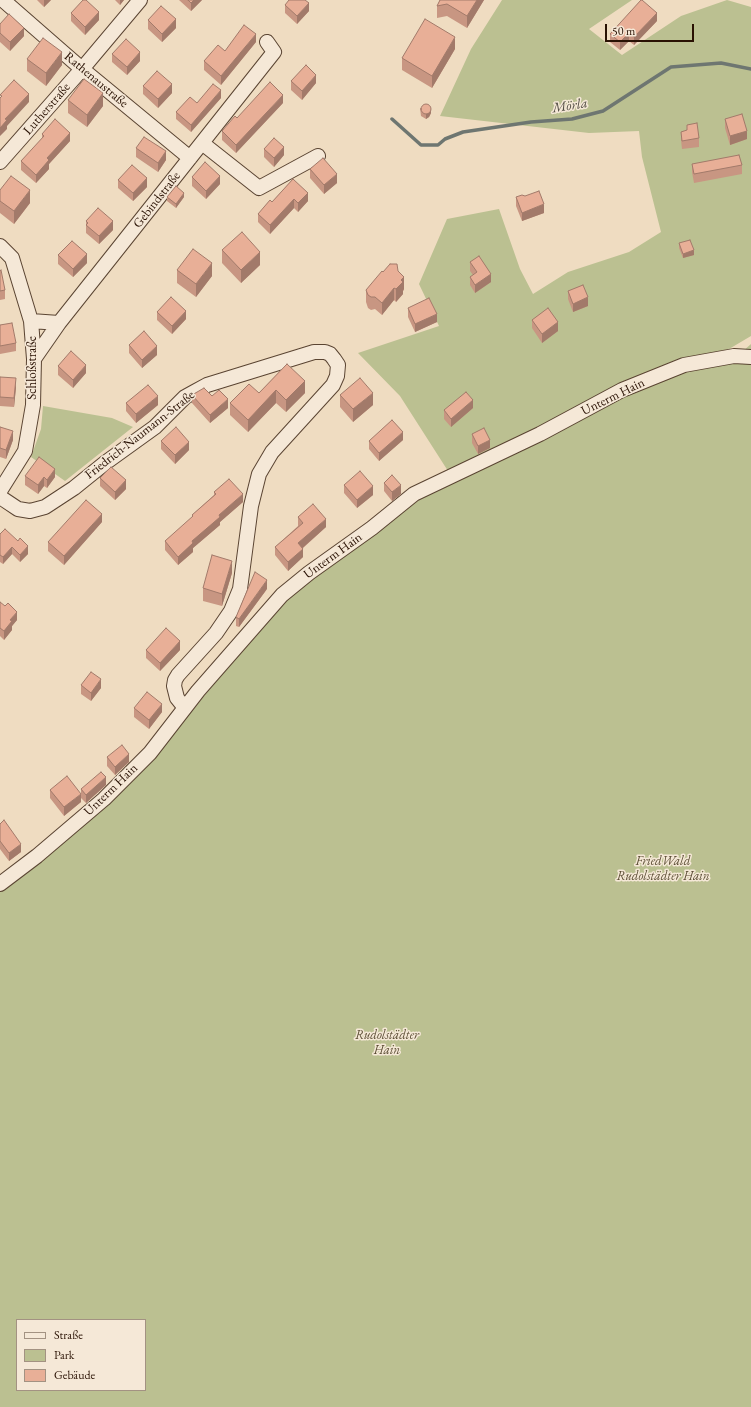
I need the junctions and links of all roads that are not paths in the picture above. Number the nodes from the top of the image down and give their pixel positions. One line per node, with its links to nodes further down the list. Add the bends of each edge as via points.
1 (3, 0): 4 (street, Rathenaustraße)
2 (140, 0): 4 (street, Lutherstraße)
3 (268, 42): 5 (street, Gebindstraße, via 274,52)
4 (82, 69): 7 (street, Rathenaustraße); 8 (street, Lutherstraße)
5 (202, 143): 6 (street, via 261,194); 7 (street, Gebindstraße)
6 (318, 156)
7 (190, 158): 11 (street, Gebindstraße)
8 (0, 162)
9 (0, 246): 10 (street, Schloßstraße, via 12,258)
10 (32, 321): 11 (street); 13 (street, Schloßstraße)
11 (59, 323): 13 (street, Gebindstraße)
12 (751, 357): 16 (street, Unterm Hain, via 734,356 703,361 677,368 622,390 540,434 414,494 282,595)
13 (34, 359): 14 (street, Schloßstraße, via 32,406 25,451)
14 (0, 491)
15 (0, 497): 16 (street, Friedrich-Naumann-Straße, via 18,508 30,510 45,507 155,427 185,398 207,385 314,352 330,354 338,365 333,385 272,452 259,474 251,506 240,590 231,611 216,633 175,680 177,698)
16 (185, 708): 17 (street, Unterm Hain, via 150,752 104,799)
17 (0, 884)

